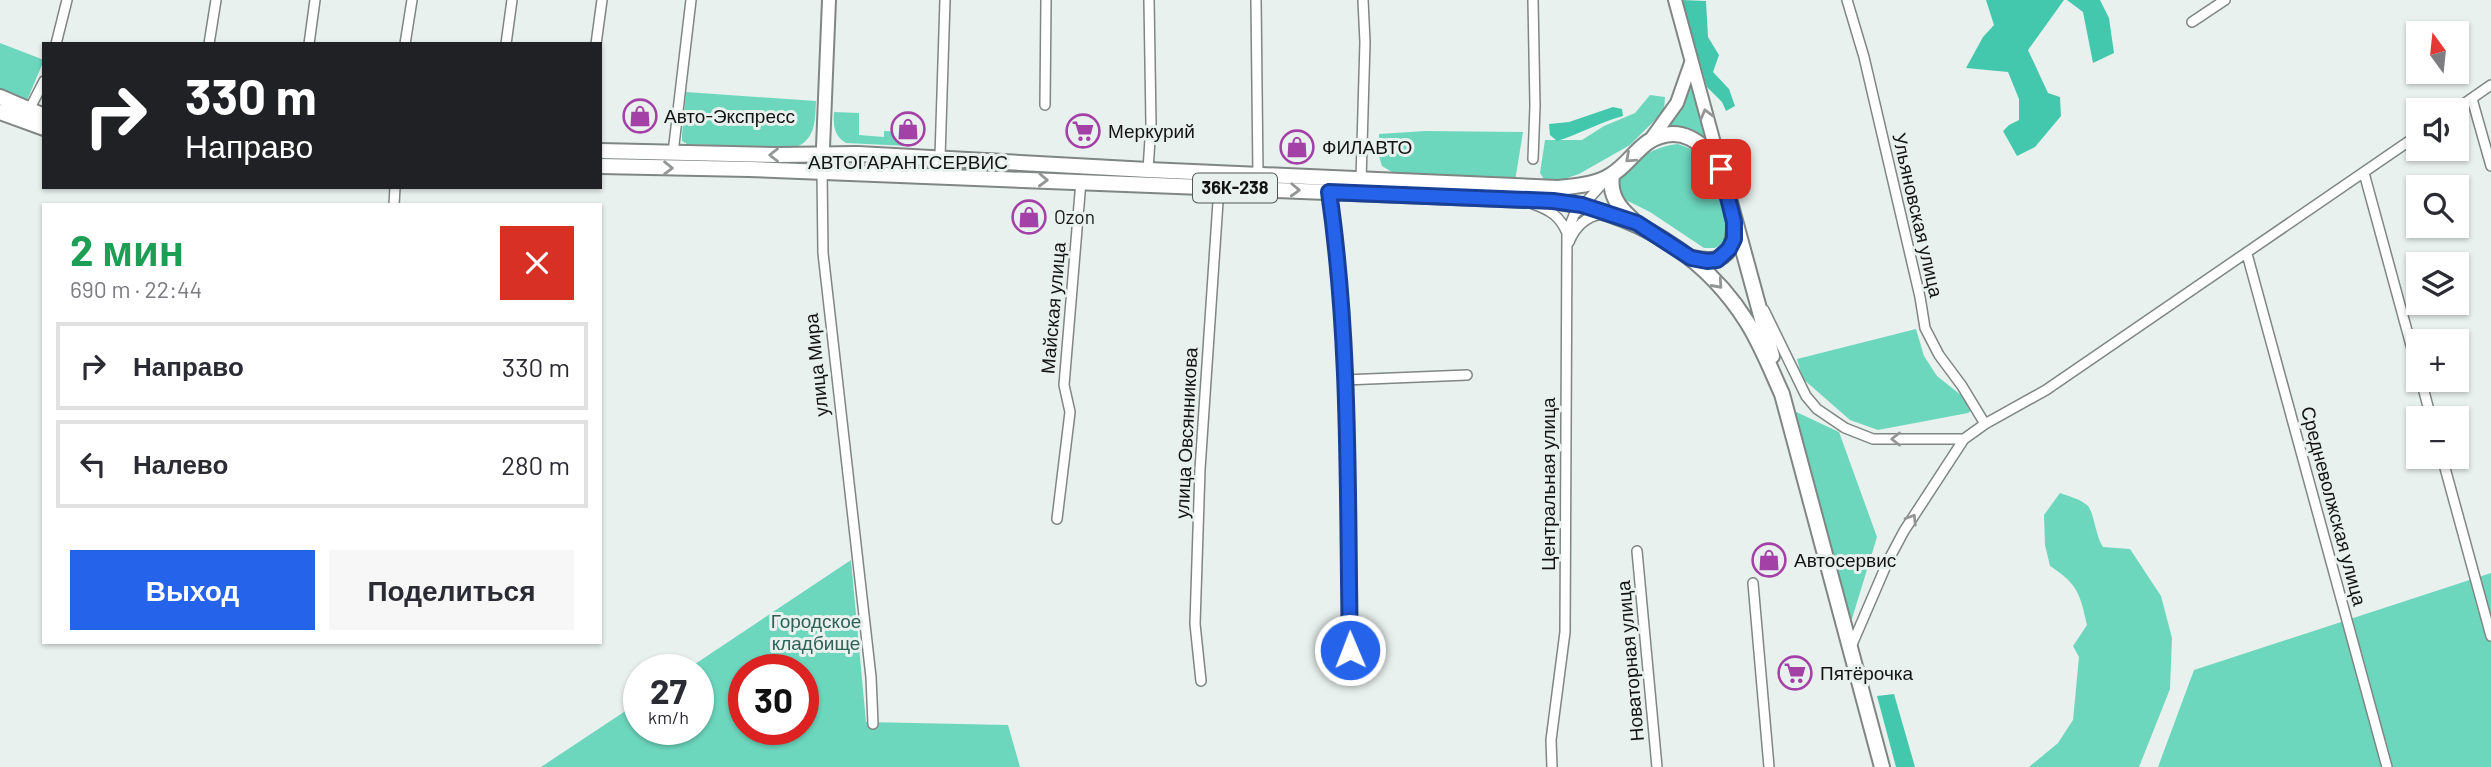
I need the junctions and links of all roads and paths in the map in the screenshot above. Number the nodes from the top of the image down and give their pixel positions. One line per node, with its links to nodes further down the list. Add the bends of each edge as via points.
1 (67, 0): 19 (street)
2 (216, 0): 20 (street)
3 (315, 0): 21 (street)
4 (412, 0): 22 (street)
5 (512, 0): 23 (street)
6 (602, 0): 24 (street)
7 (691, 0): 39 (street)
8 (829, 0): 40 (main road, улица Мира)
9 (945, 0): 41 (street)
10 (1046, 0): 31 (street)
11 (1149, 0): 46 (street)
12 (1256, 0): 49 (street)
13 (1363, 0): 51 (street)
14 (1533, 0): 42 (street)
15 (1675, 0): 25 (main road)
16 (1847, 0): 69 (street, Ульяновская улица, via 1925,328)
17 (2225, 0): 18 (street)
18 (2192, 22)
19 (56, 42)
20 (209, 42)
21 (309, 42)
22 (405, 42)
23 (506, 42)
24 (596, 42)
25 (1692, 59): 36 (main road, via 1678,103); 45 (main road, one-way to 25)
26 (42, 85): 32 (street)
27 (2491, 85): 29 (street)
28 (0, 97): 32 (main road)
29 (2472, 99): 30 (street); 44 (street)
30 (2469, 101)
31 (1045, 105)
32 (29, 110): 34 (main road)
33 (0, 112): 35 (main road)
34 (42, 115)
35 (42, 127)
36 (1649, 142): 45 (main road, via 1670,135 1689,137 1704,146); 50 (main road, one-way to 50)
37 (2406, 143): 48 (street)
38 (602, 151): 39 (main road)
39 (673, 153): 40 (main road, one-way to 39)
40 (823, 154): 41 (main road); 47 (main road, улица Мира)
41 (940, 157): 46 (main road)
42 (1533, 159)
43 (602, 166): 47 (main road, 36К-238, one-way to 47)
44 (2491, 166)
45 (1721, 169): 58 (main road)
46 (1148, 170): 49 (main road)
47 (822, 172): 52 (main road, 36К-238, one-way to 52); 79 (street, улица Мира, via 823,253)
48 (2364, 173): 62 (street); 65 (street)
49 (1258, 175): 51 (main road)
50 (1612, 175): 51 (main road, via 1558,188); 56 (street, Центральная улица); 59 (main road, via 1616,202)
51 (1361, 180)
52 (1081, 181): 53 (main road, 36К-238); 72 (street, Майская улица, via 1064,385 1070,412)
53 (1219, 187): 54 (main road, 36К-238, one-way to 54); 78 (street, улица Овсянникова, via 1200,469 1195,624)
54 (1329, 192): 55 (main road, 36К-238); 67 (street, via 1338,254)
55 (1525, 201): 56 (main road, 36К-238); 60 (street, via 1550,210)
56 (1582, 205): 57 (main road, 36К-238); 60 (street, Центральная улица)
57 (1606, 212): 59 (main road, 36К-238); 61 (street, via 1579,225)
58 (1734, 222): 63 (main road, via 1734,239 1723,256 1707,261); 64 (main road)
59 (1637, 223): 63 (main road, 36К-238)
60 (1567, 233): 61 (street, Центральная улица)
61 (1567, 247): 80 (street, Центральная улица, via 1565,632 1551,740)
62 (2247, 254): 69 (street, via 2046,390); 84 (street, Средневолжская улица)
63 (1691, 258): 68 (main road, 36К-238, one-way to 68, via 1748,323)
64 (1754, 291): 68 (main road); 70 (street, one-way to 64, via 1873,439 1826,415 1805,396)
65 (2406, 329)
66 (1467, 375): 67 (street)
67 (1344, 380): 77 (street)
68 (1782, 394): 76 (main road, 36К-238)
69 (1985, 424): 70 (street)
70 (1964, 439): 76 (street, one-way to 70, via 1904,531)
71 (2445, 469): 75 (street)
72 (1057, 519)
73 (1637, 551): 81 (street, Новаторная улица)
74 (1753, 583): 82 (street)
75 (2491, 636)
76 (1851, 646): 83 (main road, 36К-238)
77 (1350, 650)
78 (1201, 681)
79 (873, 724)
80 (1552, 767)
81 (1657, 767)
82 (1769, 767)
83 (1882, 767)
84 (2387, 767)

